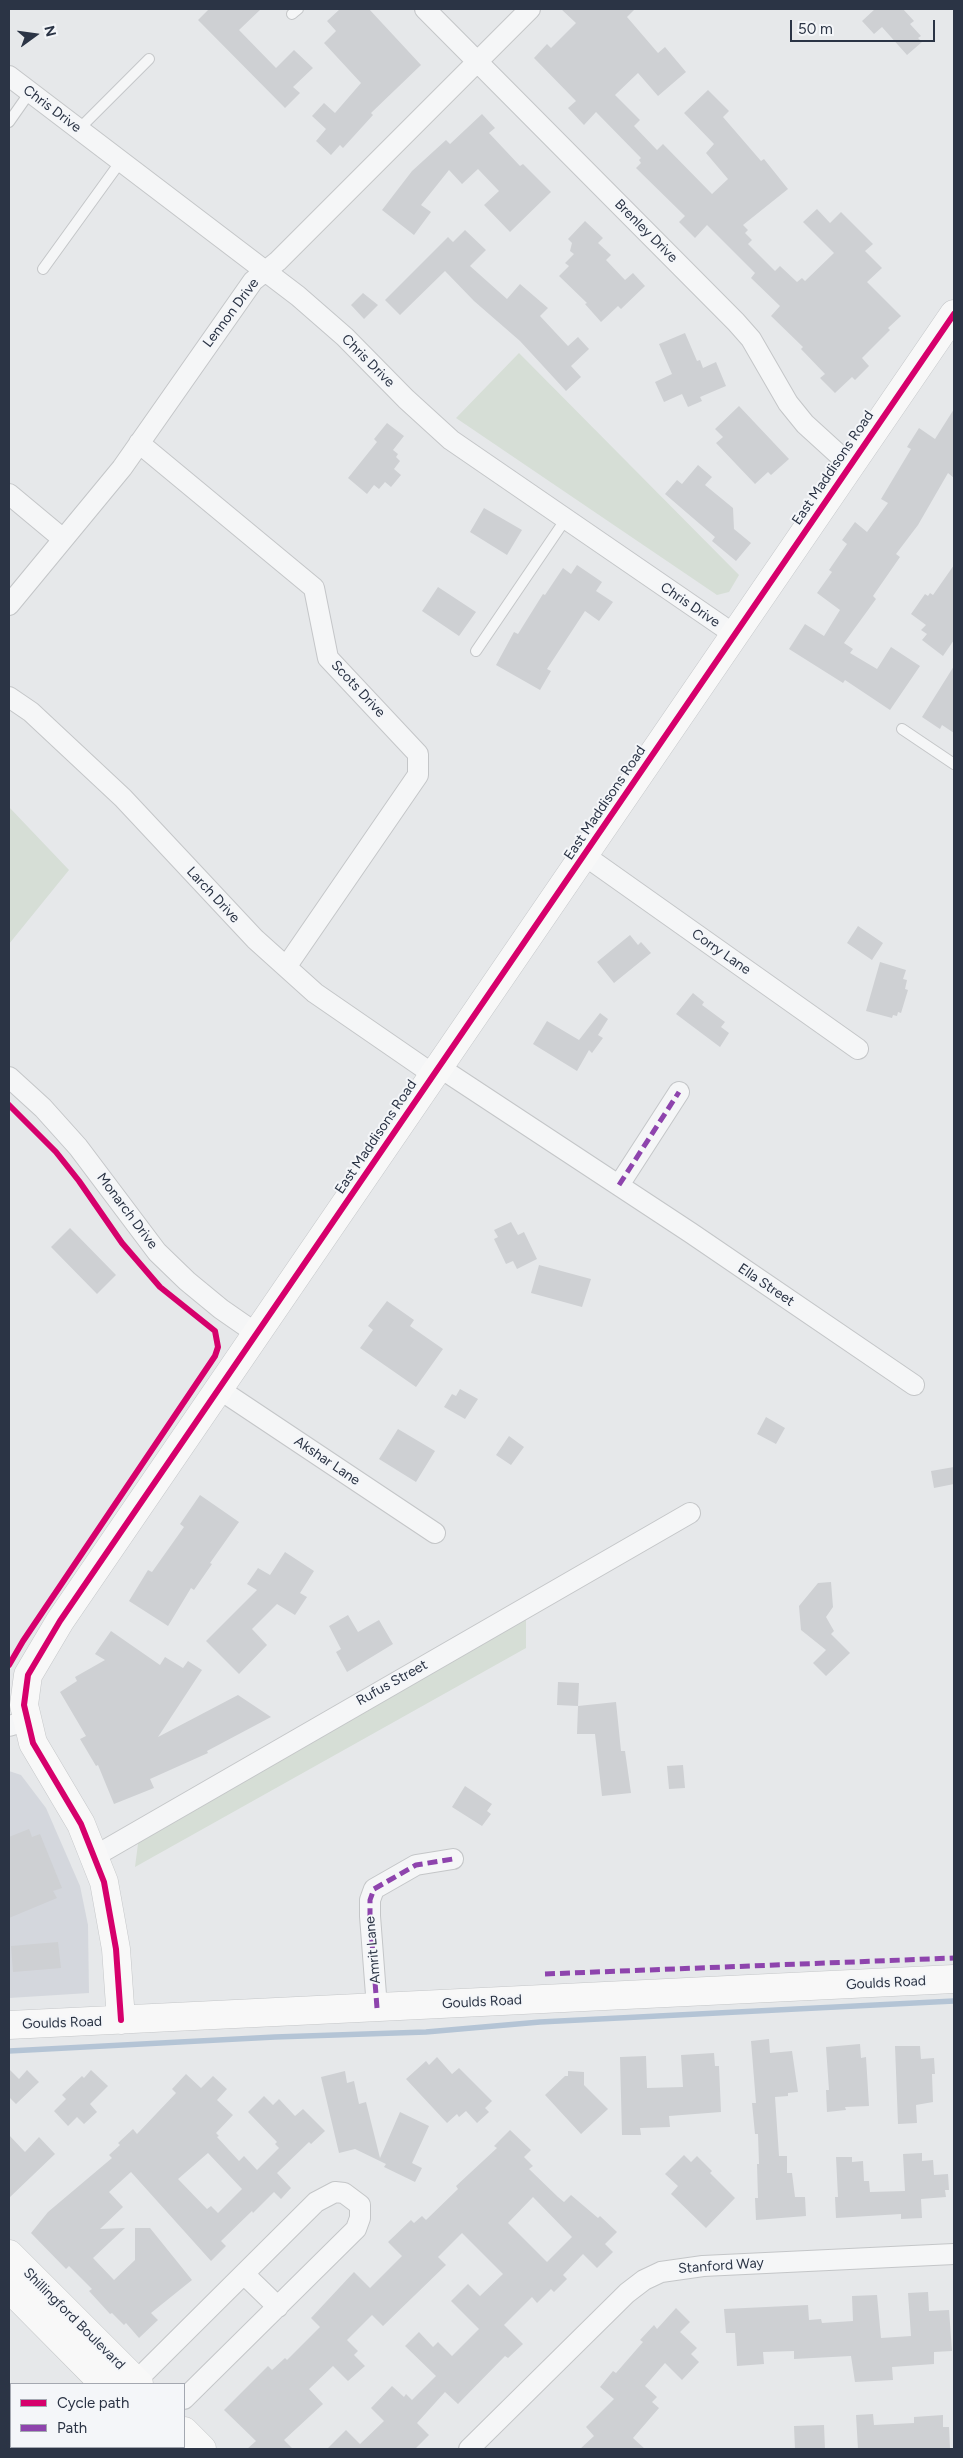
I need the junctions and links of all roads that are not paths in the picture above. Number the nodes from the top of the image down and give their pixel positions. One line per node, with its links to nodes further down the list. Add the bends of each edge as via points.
1 (425, 9): 4 (street, Brenley Drive)
2 (530, 9): 4 (street, Lennon Drive)
3 (149, 59): 8 (lane)
4 (478, 61): 11 (street, Lennon Drive); 14 (street, Brenley Drive, via 736,322 751,340 788,403 805,424)
5 (9, 76): 6 (street, Chris Drive)
6 (30, 92): 7 (lane); 8 (street, Chris Drive)
7 (9, 122)
8 (79, 129): 9 (street, Chris Drive)
9 (121, 161): 10 (lane); 11 (street, Chris Drive)
10 (43, 269)
11 (266, 270): 13 (street, Lennon Drive, via 253,281); 16 (street, Chris Drive, via 345,337 451,440)
12 (953, 317): 14 (street, East Maddisons Road)
13 (139, 443): 17 (street, Lennon Drive); 25 (street, Scots Drive, via 314,588 328,658 418,754 418,775)
14 (850, 465): 19 (street, East Maddisons Road)
15 (9, 494): 17 (street)
16 (565, 520): 19 (street, Chris Drive); 20 (lane)
17 (63, 539): 18 (street, Lennon Drive)
18 (9, 606)
19 (735, 635): 24 (street, East Maddisons Road)
20 (476, 651)
21 (9, 698): 25 (street, Larch Drive, via 32,712 123,798 255,939)
22 (902, 729): 23 (lane)
23 (954, 764)
24 (584, 855): 26 (street, Corry Lane); 27 (street, East Maddisons Road)
25 (286, 967): 27 (street, Larch Drive, via 315,992)
26 (858, 1049)
27 (436, 1071): 30 (street, Ella Street); 31 (street, East Maddisons Road)
28 (9, 1076): 31 (street, Monarch Drive, via 78,1147 157,1252 186,1281)
29 (679, 1092): 30 (street)
30 (618, 1186): 32 (street, Ella Street)
31 (257, 1334): 33 (street, East Maddisons Road)
32 (914, 1385)
33 (219, 1389): 35 (street, Akshar Lane); 36 (street, East Maddisons Road, via 35,1661 28,1675)
34 (690, 1513): 37 (street, Rufus Street)
35 (435, 1533)
36 (18, 1724): 37 (street, East Maddisons Road, via 72,1808)
37 (95, 1856): 41 (street, East Maddisons Road, via 113,1930)
38 (453, 1859): 40 (street, Amrit Lane, via 416,1865 374,1889 370,1916)
39 (954, 1979): 40 (street, Goulds Road)
40 (377, 2008): 41 (street, Goulds Road)
41 (121, 2020): 42 (street, Goulds Road)
42 (9, 2025)
43 (9, 2254): 49 (street, Shillingford Boulevard)
44 (954, 2254): 51 (street, Stanford Way, via 703,2266 662,2272 627,2293)
45 (244, 2274): 47 (street); 47 (street, via 316,2202 326,2196 344,2193 360,2205 356,2229); 49 (street)
46 (9, 2288): 48 (street, Shillingford Boulevard)
47 (278, 2307): 50 (street)
48 (103, 2383)
49 (136, 2383)
50 (185, 2398)
51 (469, 2449)

